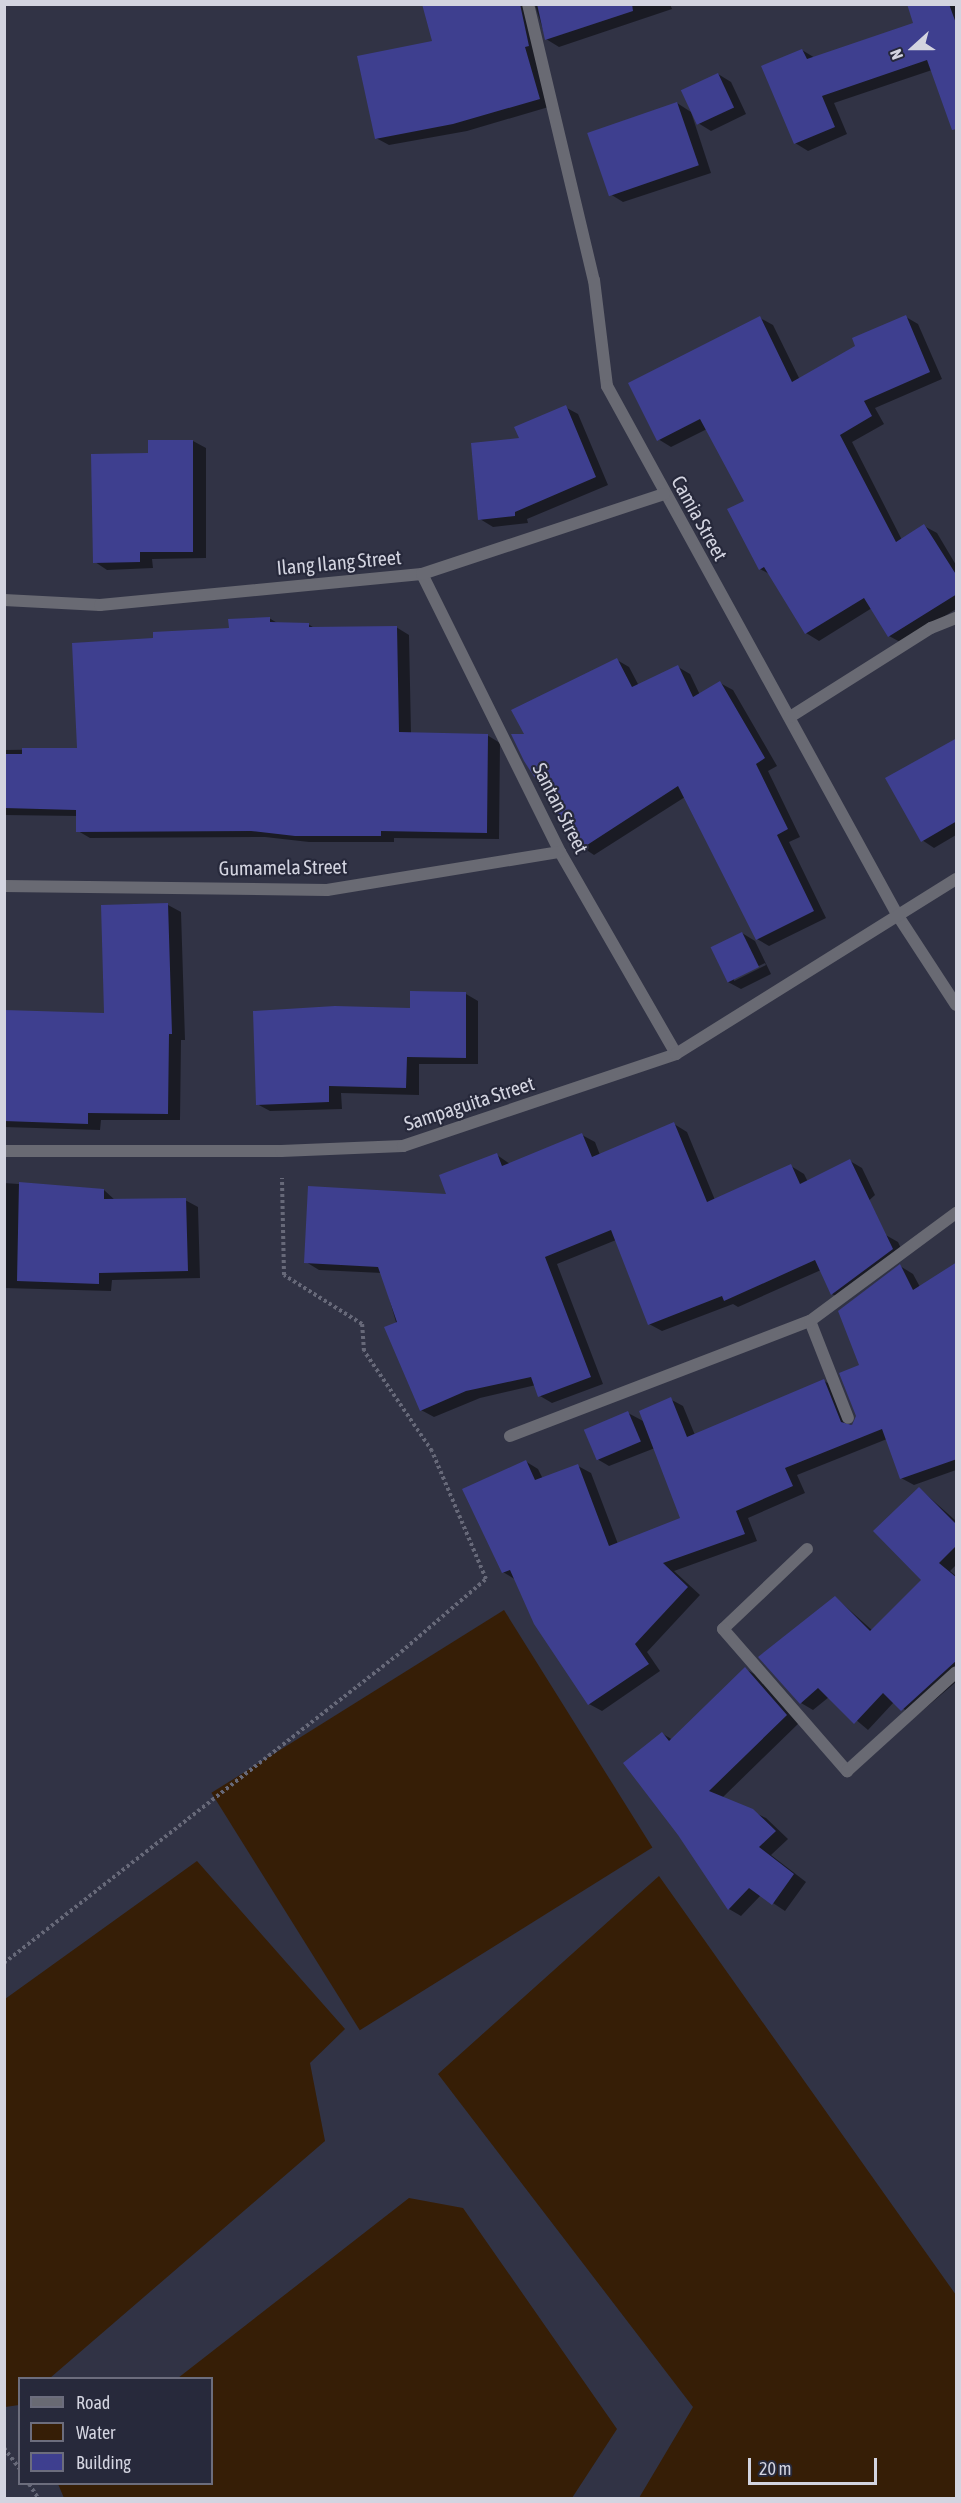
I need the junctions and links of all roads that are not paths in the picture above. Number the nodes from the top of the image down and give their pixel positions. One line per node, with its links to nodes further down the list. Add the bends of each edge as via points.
1 (528, 4): 2 (street, Camia Street, via 594,280 607,386)
2 (664, 495): 3 (street, Ilang Ilang Street); 6 (street, Camia Street)
3 (422, 574): 4 (street, Ilang Ilang Street, via 100,605); 7 (street, Santan Street)
4 (4, 600)
5 (957, 618): 6 (street, via 931,628)
6 (790, 717): 10 (street, Camia Street)
7 (560, 852): 9 (street, Gumamela Street, via 327,890); 12 (street, Santan Street)
8 (957, 879): 10 (street, Sampaguita Street)
9 (4, 886)
10 (898, 916): 11 (street, Camia Street); 12 (street, Sampaguita Street)
11 (957, 1005)
12 (676, 1054): 13 (street, Sampaguita Street, via 403,1146 281,1151)
13 (4, 1151)
14 (957, 1213): 15 (street)
15 (810, 1321): 16 (street); 17 (street)
16 (848, 1418)
17 (510, 1436)
18 (807, 1549): 19 (street, via 723,1629 847,1771)
19 (957, 1672)

